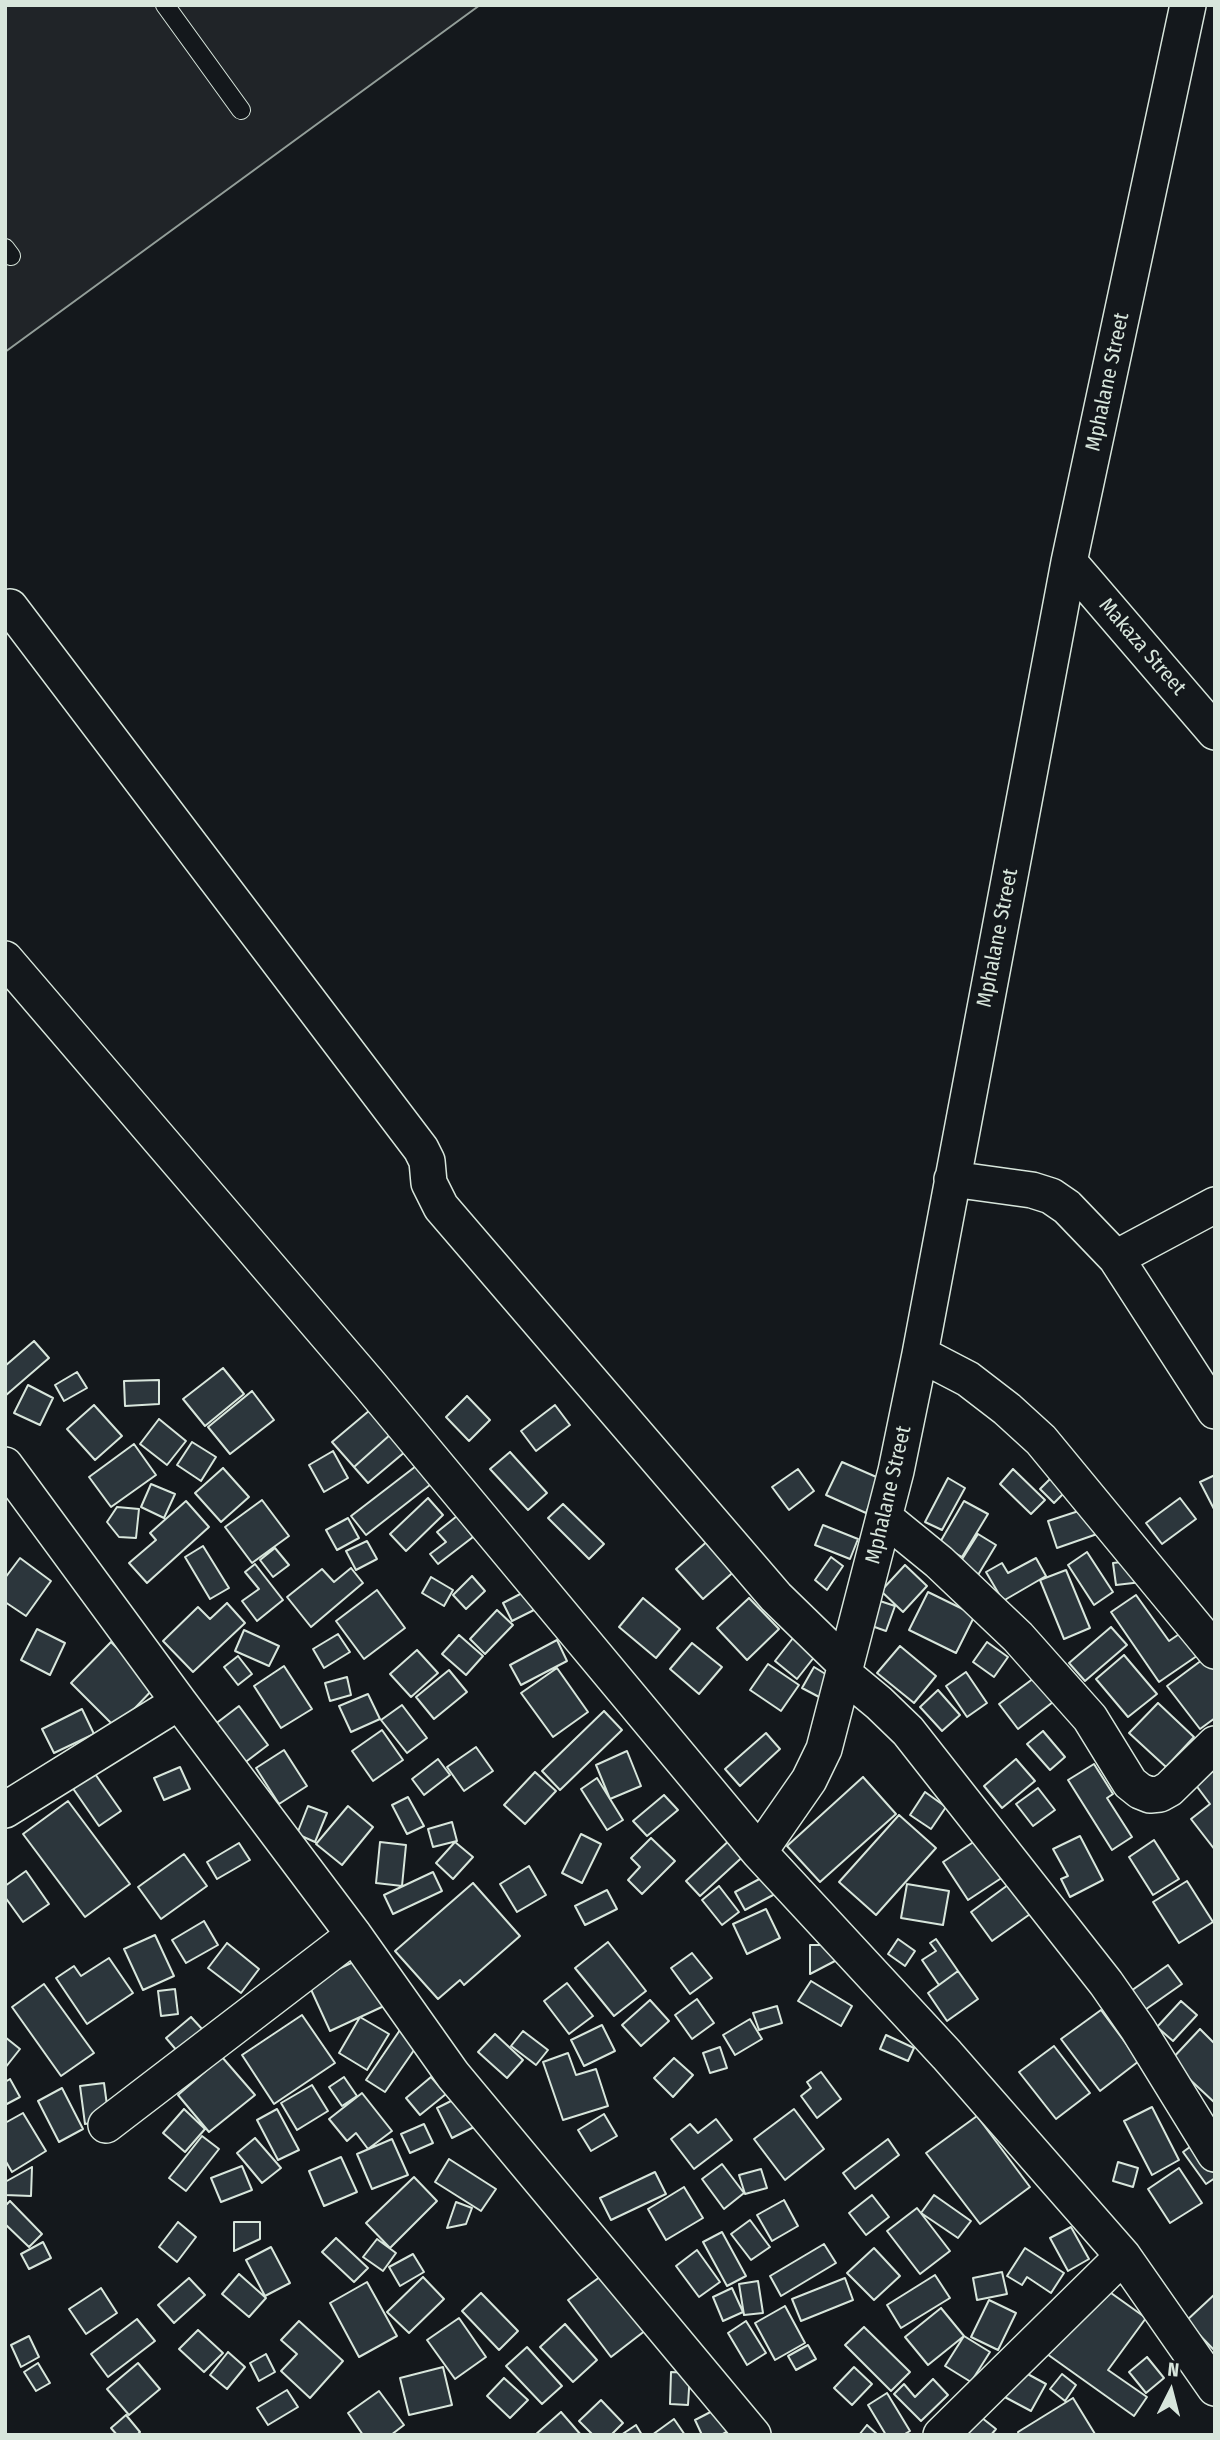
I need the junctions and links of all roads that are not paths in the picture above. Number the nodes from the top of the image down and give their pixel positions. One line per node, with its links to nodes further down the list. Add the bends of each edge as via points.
1 (165, 5): 3 (lane)
2 (1188, 5): 4 (street, Mphalane Street)
3 (241, 110)
4 (1069, 562): 6 (street, Makaza Street); 8 (street, Mphalane Street)
5 (10, 607): 16 (street, via 421,1149 429,1183 441,1207 776,1597)
6 (1215, 732)
7 (5, 959): 20 (street, via 370,1385)
8 (952, 1179): 10 (street, via 1051,1196 1087,1225); 11 (street, Mphalane Street)
9 (1215, 1205): 10 (street)
10 (1116, 1258): 12 (street)
11 (920, 1354): 14 (street, Mphalane Street); 15 (street, via 968,1379 1041,1440)
12 (1215, 1411)
13 (5, 1465): 17 (street)
14 (885, 1518): 16 (street, Mphalane Street); 18 (street, via 1018,1637 1090,1718 1130,1783 1140,1791 1150,1795 1169,1789)
15 (1215, 1651)
16 (845, 1670): 20 (street, Mphalane Street, via 824,1749 809,1780); 23 (street, via 908,1731 1081,1952 1138,2029)
17 (179, 1702): 19 (street); 21 (street)
18 (1215, 1744)
19 (5, 1811)
20 (759, 1852): 24 (street, via 947,2055)
21 (354, 1935): 22 (street); 26 (street, via 453,2075)
22 (106, 2125)
23 (1215, 2154)
24 (1123, 2256): 25 (street); 27 (street)
25 (1215, 2388)
26 (753, 2435)
27 (941, 2435)

